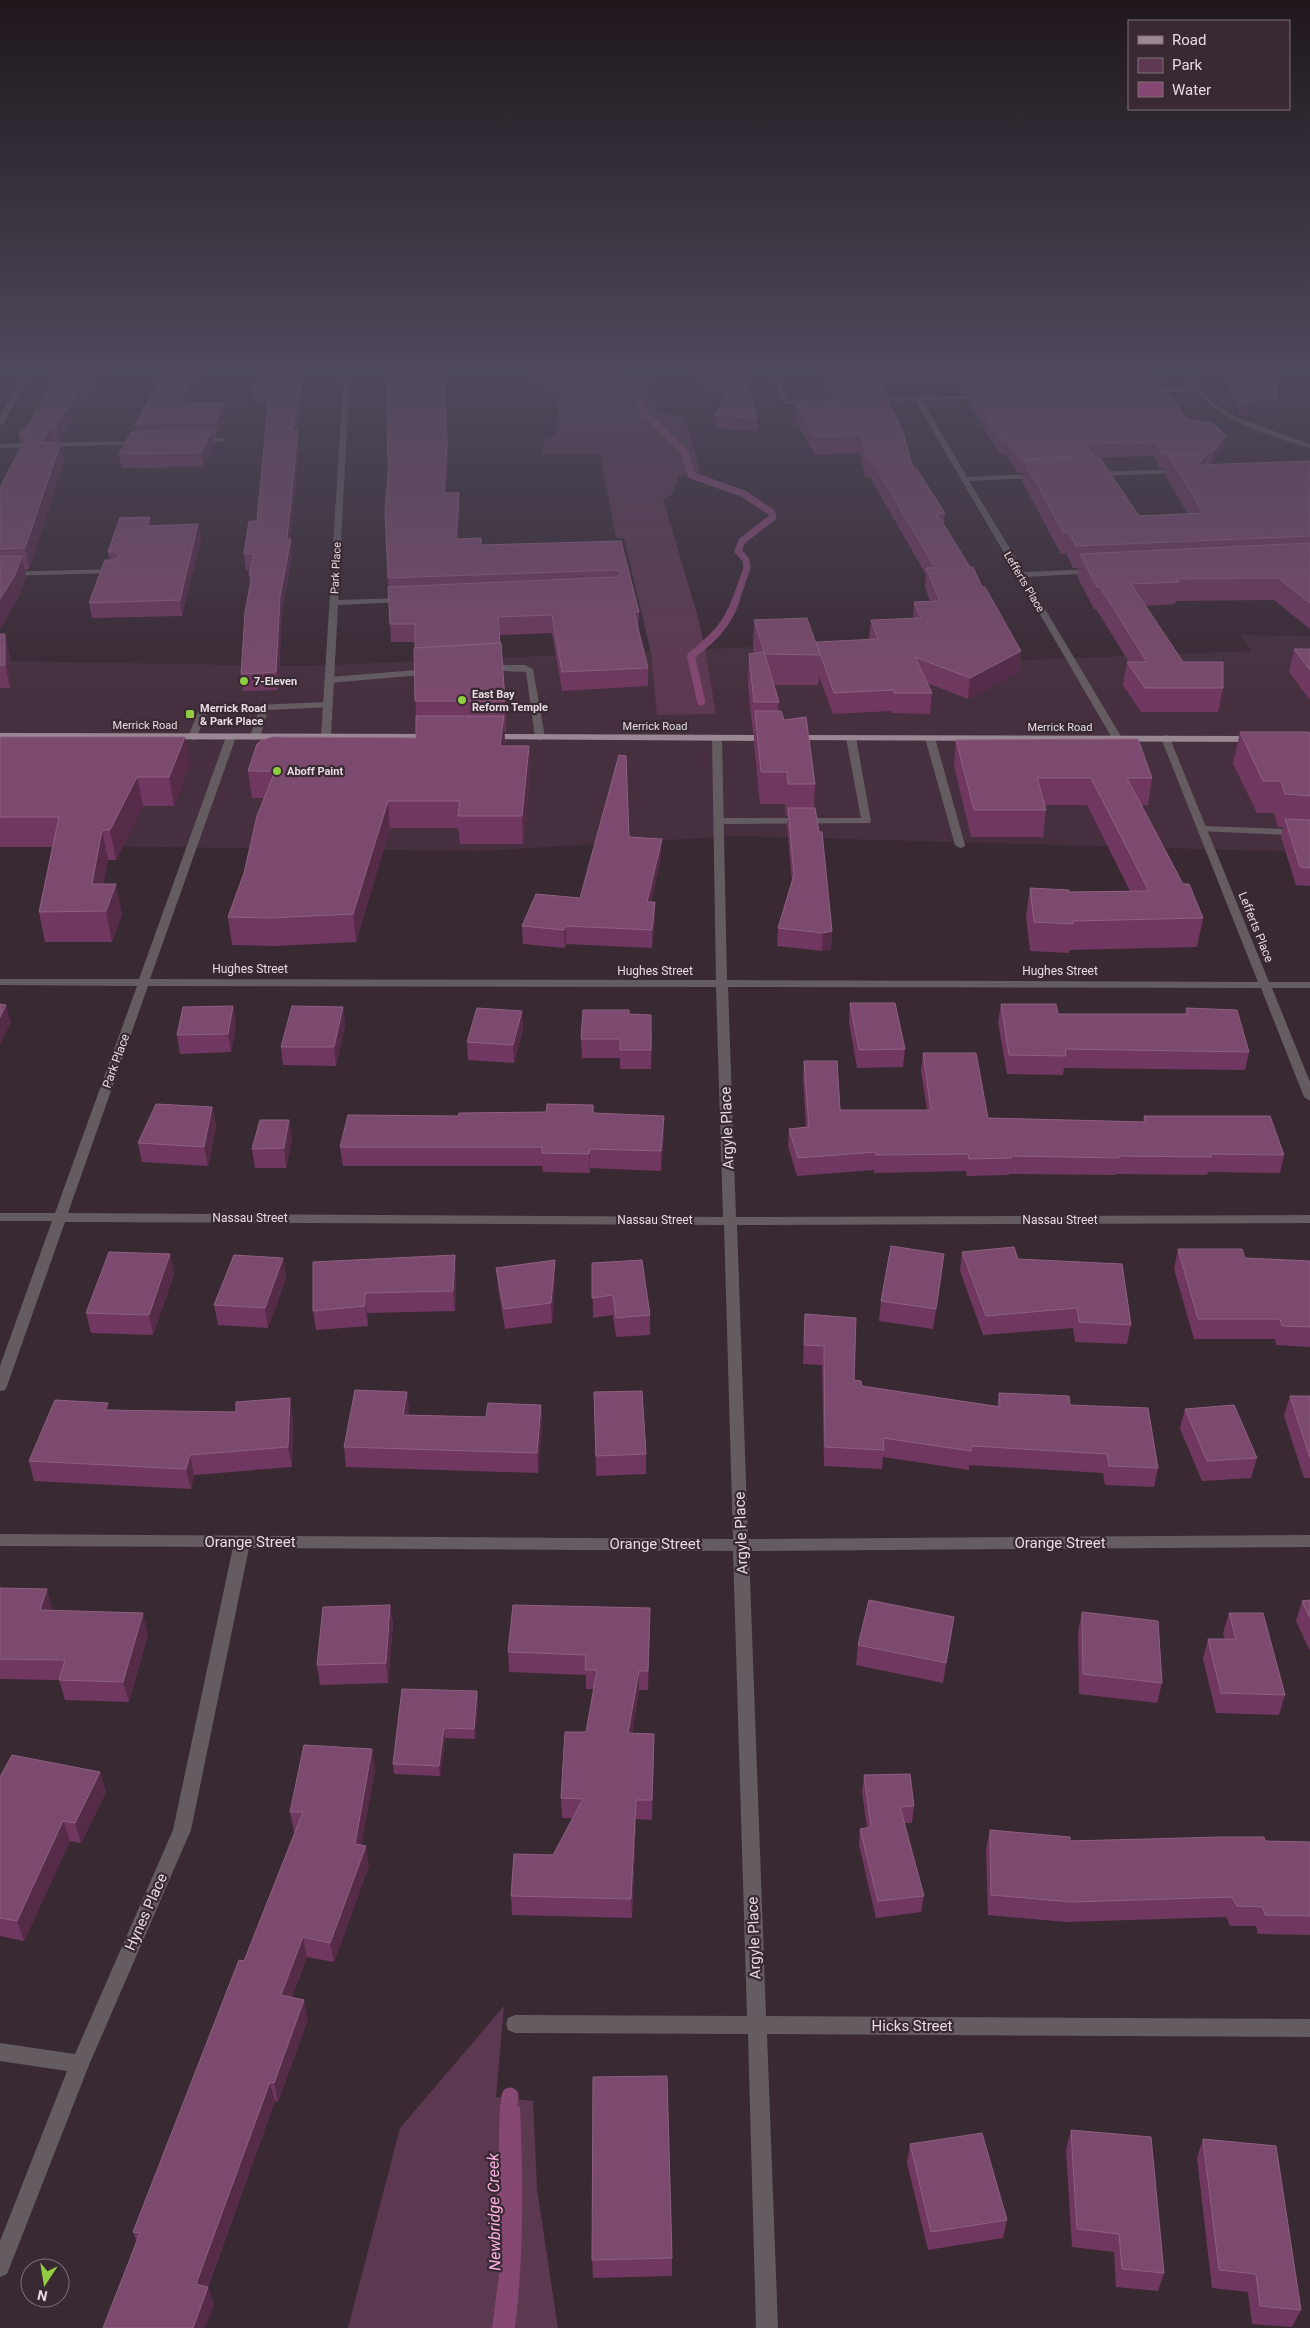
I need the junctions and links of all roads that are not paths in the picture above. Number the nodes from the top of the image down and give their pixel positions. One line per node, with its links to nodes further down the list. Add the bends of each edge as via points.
1 (341, 479): 9 (street, Park Place)
2 (964, 479): 3 (street); 7 (street, Lefferts Place)
3 (973, 479)
4 (1107, 571): 7 (street)
5 (116, 572): 6 (street)
6 (0, 574)
7 (1020, 575): 26 (street, Lefferts Place)
8 (412, 600): 9 (street)
9 (334, 603): 12 (street, Park Place)
10 (472, 669): 22 (street, via 525,668 530,671)
11 (443, 671): 12 (street)
12 (330, 680): 13 (street, Park Place)
13 (328, 705): 14 (street); 19 (street, Park Place)
14 (264, 707): 16 (street, via 203,709); 18 (street)
15 (0, 736): 16 (main road, Merrick Road)
16 (193, 737): 17 (main road, Merrick Road)
17 (231, 737): 18 (main road, Merrick Road); 34 (street, Park Place)
18 (255, 737): 19 (main road, Merrick Road)
19 (326, 737): 20 (main road, Merrick Road)
20 (443, 737)
21 (482, 737): 22 (main road, Merrick Road)
22 (540, 737): 23 (main road, Merrick Road)
23 (717, 738): 24 (main road, Merrick Road); 29 (street, Argyle Place)
24 (851, 738): 25 (main road, Merrick Road); 29 (street, via 866,821)
25 (930, 738): 26 (main road, Merrick Road); 32 (street)
26 (1117, 738): 27 (main road, Merrick Road)
27 (1166, 738): 28 (main road, Merrick Road); 30 (street, Lefferts Place)
28 (1262, 738)
29 (718, 821): 35 (street, Argyle Place)
30 (1203, 829): 31 (street); 36 (street, Lefferts Place)
31 (1310, 833)
32 (960, 845)
33 (0, 982): 34 (street, Hughes Street)
34 (145, 982): 35 (street, Hughes Street); 40 (street, Park Place)
35 (722, 985): 36 (street, Hughes Street); 42 (street, Argyle Place)
36 (1265, 985): 37 (street, Hughes Street); 38 (street, Lefferts Place)
37 (1310, 985)
38 (1310, 1097)
39 (0, 1217): 40 (street, Nassau Street)
40 (60, 1218): 42 (street, Nassau Street); 43 (street, Park Place)
41 (1310, 1219): 42 (street, Nassau Street)
42 (730, 1221): 47 (street, Argyle Place)
43 (0, 1386)
44 (0, 1540): 46 (street, Orange Street)
45 (1310, 1540): 47 (street, Orange Street)
46 (242, 1542): 47 (street, Orange Street); 52 (street, Hynes Place, via 182,1830)
47 (741, 1545): 49 (street, Argyle Place)
48 (515, 2024): 49 (street, Hicks Street)
49 (757, 2025): 50 (street, Hicks Street); 54 (street, Argyle Place)
50 (1310, 2028)
51 (0, 2052): 52 (street)
52 (80, 2064): 53 (street, Hynes Place)
53 (0, 2267)
54 (766, 2328)

